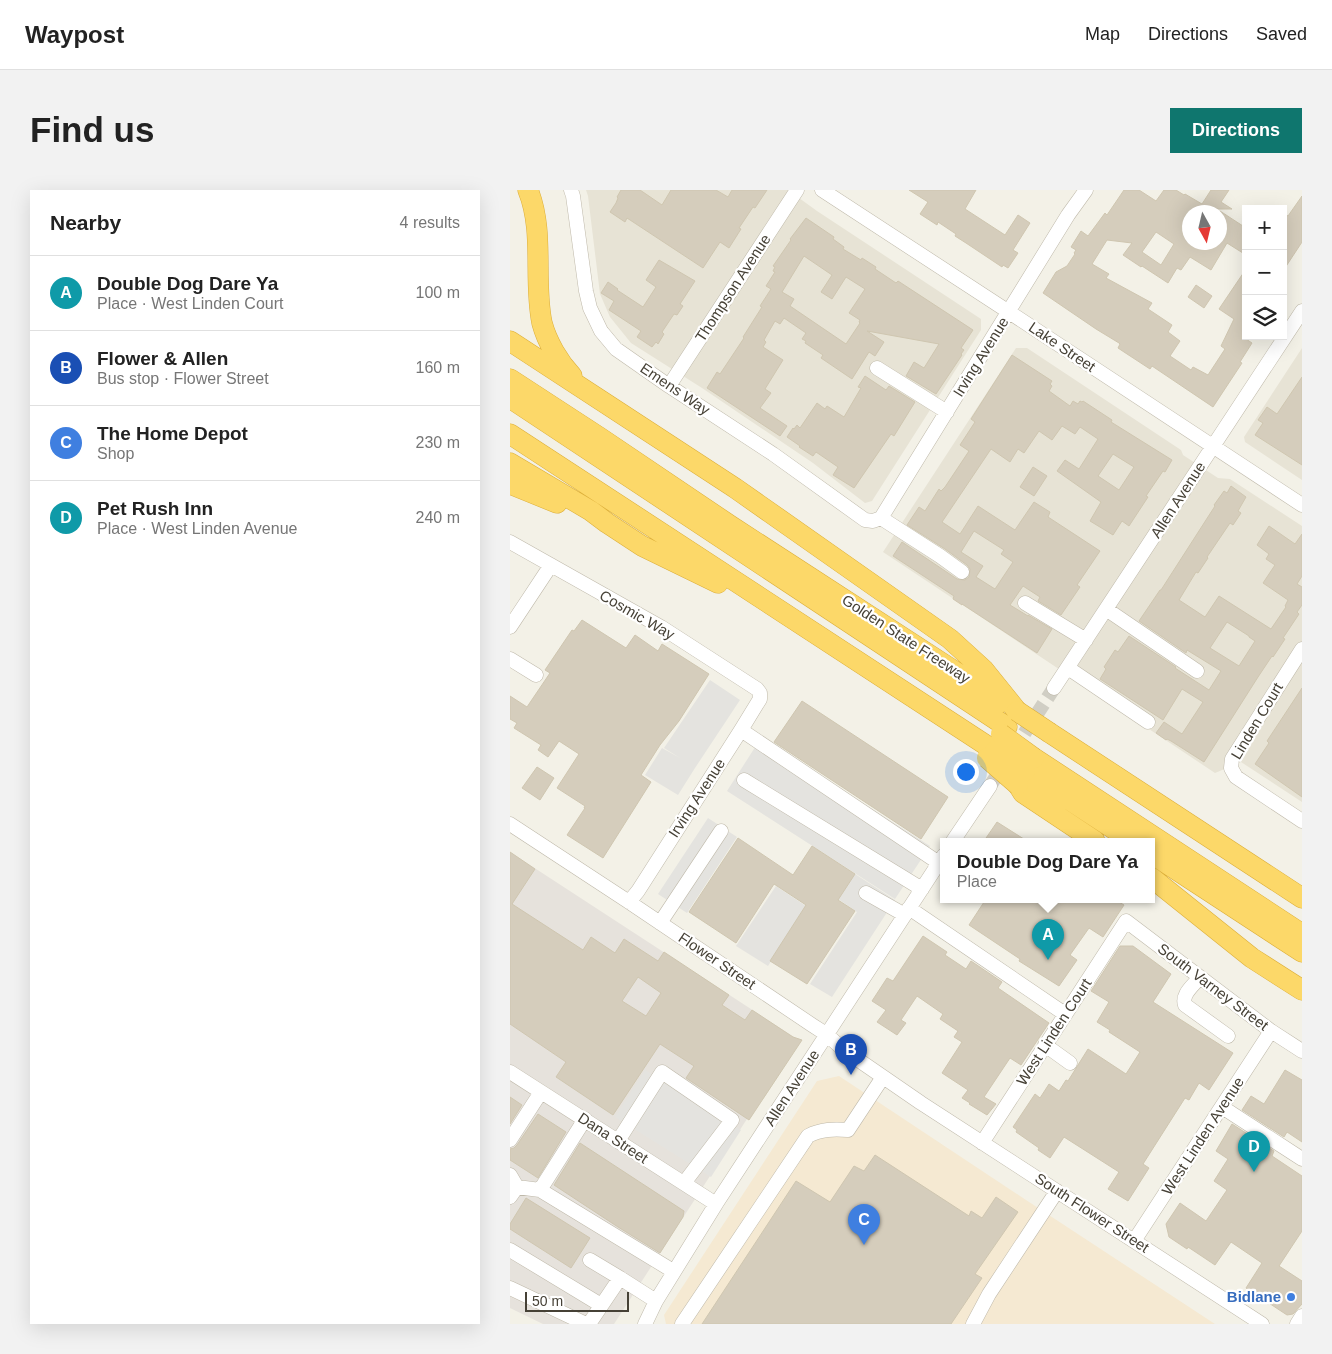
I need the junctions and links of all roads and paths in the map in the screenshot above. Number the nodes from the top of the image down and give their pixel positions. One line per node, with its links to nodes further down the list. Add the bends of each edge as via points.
1 (528, 190): 12 (highway, via 537,229 543,324 565,368)
2 (571, 190): 11 (street, Emens Way, via 586,291 601,331 616,350)
3 (797, 190): 11 (street, Thompson Avenue)
4 (822, 190): 7 (street, Lake Street)
5 (1086, 190): 7 (street, Irving Avenue)
6 (1302, 311): 17 (street, Allen Avenue)
7 (1009, 312): 14 (street, Irving Avenue); 17 (street, Lake Street)
8 (510, 340): 12 (highway)
9 (877, 368): 14 (street)
10 (510, 379): 40 (highway, Golden State Freeway, via 731,526)
11 (669, 386): 21 (street, Emens Way, via 773,454 864,520)
12 (596, 397): 40 (highway, via 735,488 950,639 984,670)
13 (510, 398): 40 (highway)
14 (947, 412): 21 (street, Irving Avenue)
15 (510, 414): 40 (highway)
16 (510, 434): 28 (highway)
17 (1213, 447): 20 (street, Lake Street); 27 (street, Allen Avenue)
18 (510, 463): 22 (highway)
19 (510, 484): 22 (highway)
20 (1302, 505)
21 (877, 520): 25 (street, Emens Way, via 925,546)
22 (607, 523): 28 (highway, via 642,546)
23 (510, 542): 24 (street, Cosmic Way)
24 (551, 565): 29 (street); 37 (street, Cosmic Way, via 661,627)
25 (962, 572)
26 (1026, 603): 30 (street)
27 (1106, 609): 30 (street, Allen Avenue); 34 (street)
28 (788, 617): 40 (highway, via 959,728)
29 (510, 627)
30 (1086, 640): 33 (street, Allen Avenue)
31 (1302, 649): 44 (street, Linden Court, via 1232,759 1231,768 1236,777)
32 (510, 659): 35 (street)
33 (1068, 668): 36 (street, Allen Avenue); 38 (street)
34 (1198, 671)
35 (536, 675)
36 (1054, 688)
37 (760, 693): 39 (street, Irving Avenue, via 760,699)
38 (1148, 722)
39 (741, 730): 53 (street); 61 (street, Irving Avenue)
40 (1001, 736): 41 (highway, Golden State Freeway, bridge); 41 (highway, bridge); 41 (highway, bridge)
41 (1034, 759): 48 (highway, via 1023,793); 49 (highway, Golden State Freeway); 50 (highway); 55 (highway, Golden State Freeway); 63 (highway)
42 (744, 780): 58 (street)
43 (990, 786): 47 (street)
44 (1302, 821)
45 (510, 824): 61 (street, Flower Street)
46 (721, 831): 65 (street)
47 (955, 838)
48 (1090, 838)
49 (1128, 838)
50 (1155, 838)
51 (1155, 838): 66 (highway)
52 (1155, 856): 67 (highway)
53 (940, 858)
54 (940, 862): 58 (street, Allen Avenue)
55 (1263, 872): 57 (highway); 60 (highway, Golden State Freeway)
56 (1155, 880): 69 (highway, via 1252,958)
57 (1302, 880)
58 (922, 889): 62 (street, Allen Avenue)
59 (866, 892): 62 (street)
60 (1302, 898)
61 (629, 902): 65 (street, Flower Street)
62 (907, 912): 70 (street, via 936,926); 72 (street, Allen Avenue)
63 (1302, 918)
64 (1126, 921): 68 (street, South Varney Street); 70 (street, West Linden Court)
65 (660, 923): 72 (street, Flower Street)
66 (1302, 934)
67 (1302, 952)
68 (1200, 977): 71 (street, South Varney Street); 73 (street, via 1184,996 1185,1005)
69 (1302, 990)
70 (1060, 1011): 74 (street, West Linden Court)
71 (1271, 1031): 75 (street, South Varney Street); 81 (street, West Linden Avenue)
72 (826, 1034): 78 (street, Flower Street); 91 (street, Allen Avenue)
73 (1228, 1036)
74 (1045, 1046): 76 (street); 85 (street, West Linden Court)
75 (1302, 1051)
76 (1070, 1063)
77 (510, 1072): 79 (street, Dana Street)
78 (883, 1077): 80 (street, Flower Street); 103 (street, via 848,1130 830,1129 808,1136)
79 (541, 1092): 82 (street, Dana Street); 83 (street)
80 (921, 1103): 85 (street, South Flower Street)
81 (1222, 1107): 86 (street); 92 (street, West Linden Avenue)
82 (585, 1119): 84 (street, Dana Street); 89 (street)
83 (510, 1140)
84 (618, 1141): 87 (street, Dana Street); 87 (street, via 662,1072 732,1120)
85 (982, 1143): 90 (street, South Flower Street)
86 (1302, 1159)
87 (684, 1183): 91 (street, Dana Street)
88 (512, 1186): 89 (street)
89 (540, 1190): 95 (street)
90 (1057, 1191): 92 (street, South Flower Street); 104 (street)
91 (716, 1204): 95 (street, Allen Avenue)
92 (1134, 1241): 105 (street, South Flower Street)
93 (510, 1250): 99 (street)
94 (590, 1260): 96 (street)
95 (673, 1271): 98 (street, Allen Avenue)
96 (620, 1278): 98 (street); 99 (street)
97 (510, 1288): 101 (street)
98 (656, 1300): 102 (street, Allen Avenue)
99 (601, 1306): 101 (street)
100 (1302, 1316): 106 (street)
101 (588, 1324)
102 (645, 1324)
103 (682, 1324)
104 (973, 1324)
105 (1262, 1324)
106 (1297, 1324)

